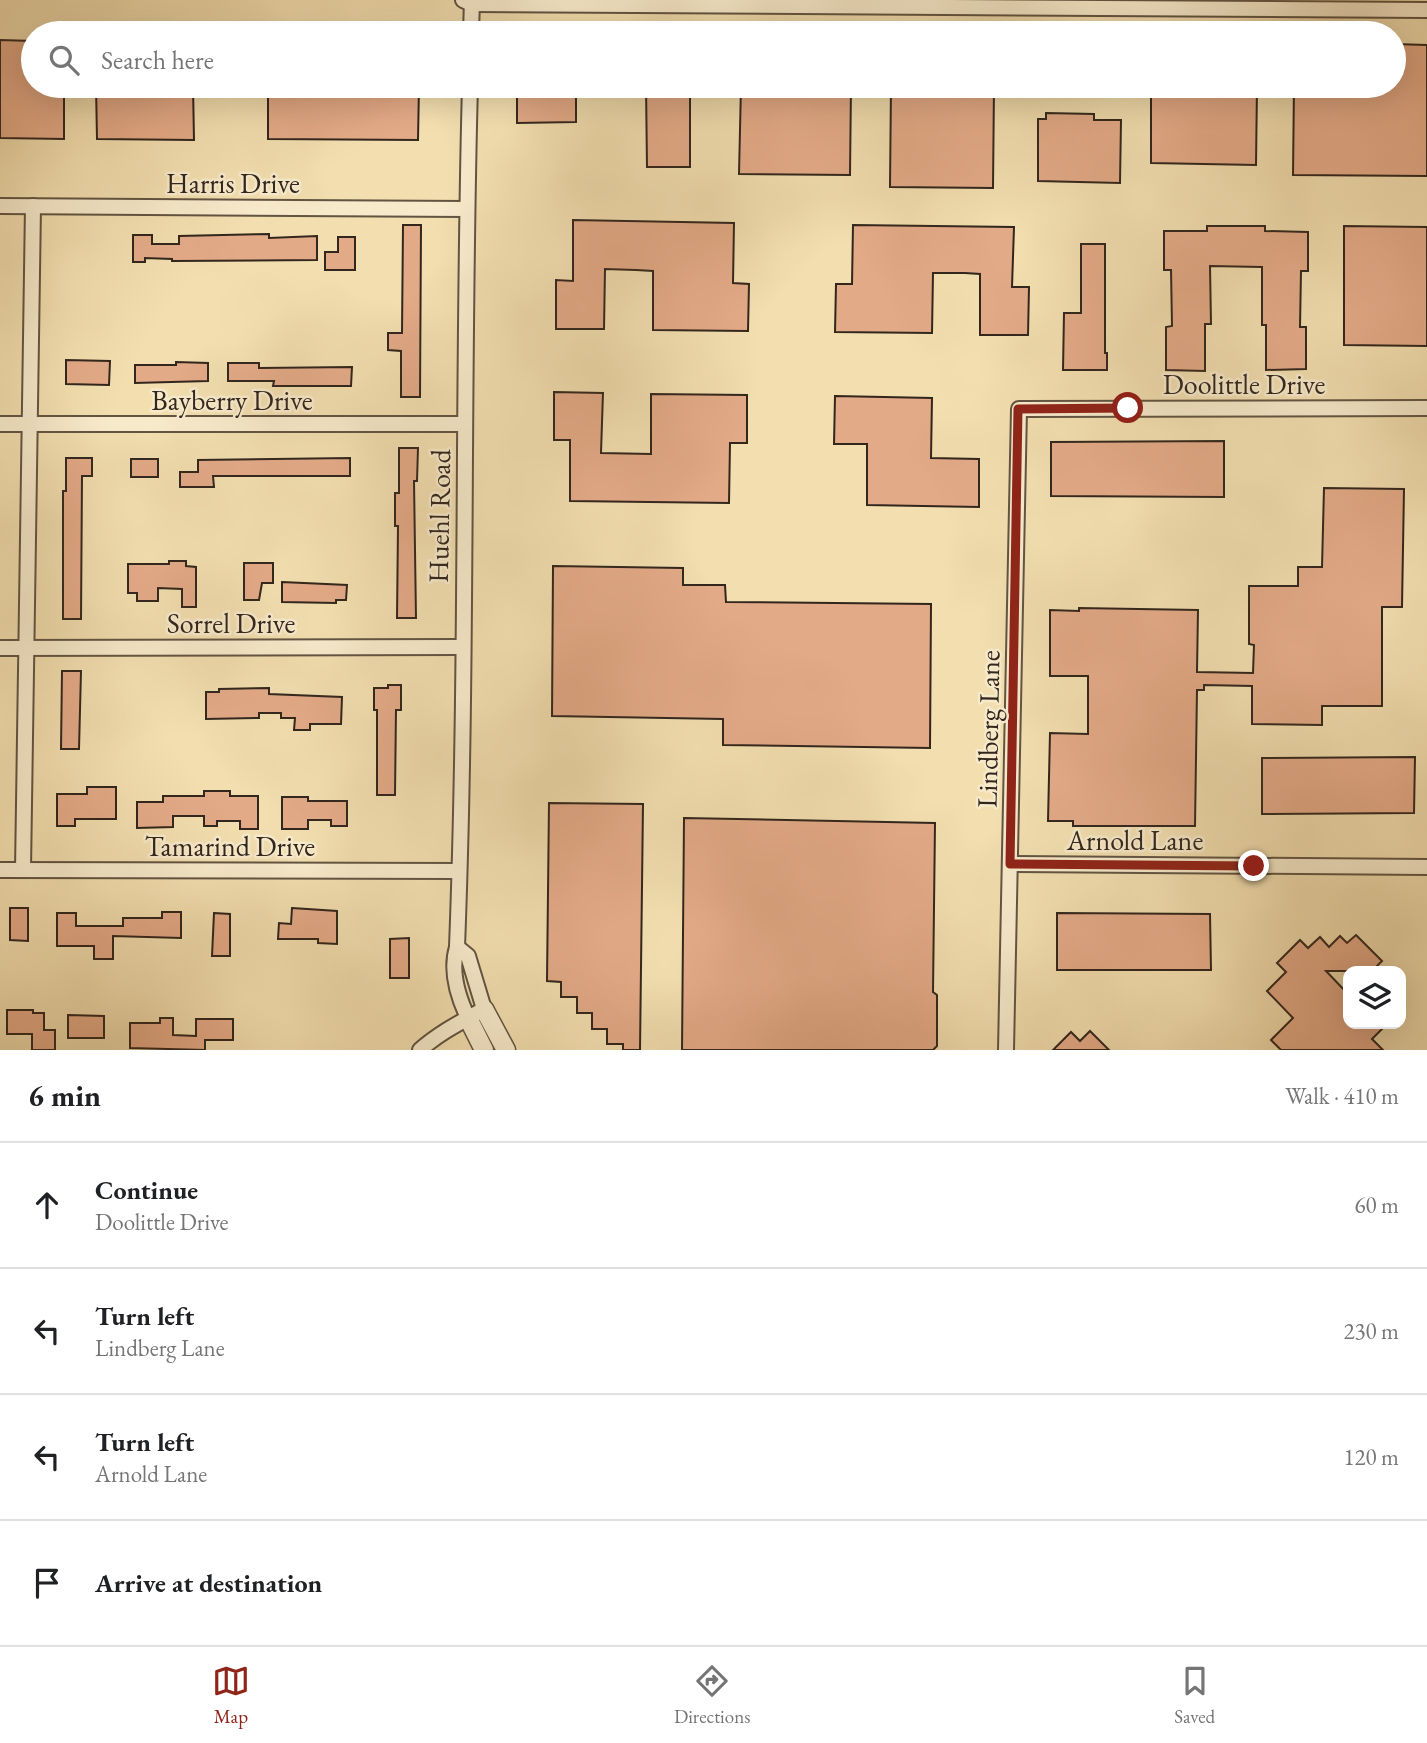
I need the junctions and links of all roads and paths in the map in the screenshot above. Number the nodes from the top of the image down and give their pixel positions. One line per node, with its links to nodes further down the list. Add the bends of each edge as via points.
1 (469, 2): 2 (street); 4 (street)
2 (1057, 4): 3 (street)
3 (1427, 10)
4 (470, 21)
5 (470, 98): 8 (street, Huehl Road)
6 (0, 206): 7 (street, Harris Drive)
7 (33, 206): 8 (street, Harris Drive); 12 (street)
8 (466, 209): 13 (street, Huehl Road)
9 (1427, 408): 10 (street, Doolittle Drive)
10 (1018, 409): 17 (street, Lindberg Lane)
11 (0, 424): 12 (street, Bayberry Drive)
12 (30, 424): 13 (street, Bayberry Drive); 16 (street)
13 (465, 424): 14 (street, Huehl Road)
14 (462, 647): 16 (street, Sorrel Drive); 21 (street, Huehl Road)
15 (0, 648): 16 (street, Sorrel Drive)
16 (28, 648): 20 (street)
17 (1010, 864): 18 (street, Arnold Lane); 26 (street, Lindberg Lane)
18 (1427, 867)
19 (0, 870): 20 (street, Tamarind Drive)
20 (23, 870): 21 (street, Tamarind Drive)
21 (459, 871): 22 (street, Huehl Road, via 457,947 468,956)
22 (476, 1014): 23 (street); 24 (street); 25 (street)
23 (420, 1050)
24 (484, 1050)
25 (506, 1050)
26 (1006, 1050)

